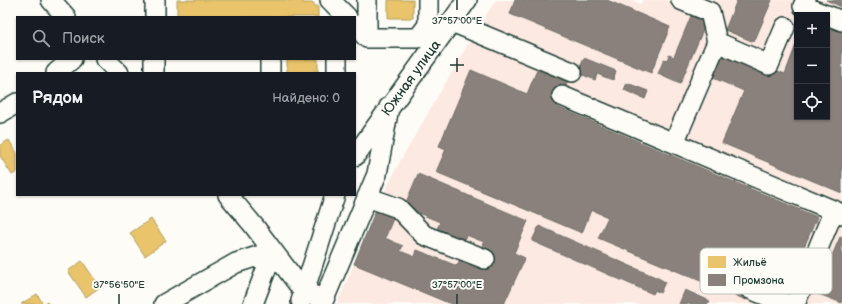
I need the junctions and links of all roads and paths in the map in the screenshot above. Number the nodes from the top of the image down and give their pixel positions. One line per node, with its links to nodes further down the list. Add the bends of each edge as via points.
1 (51, 0): 9 (street)
2 (155, 0): 10 (street)
3 (366, 0): 15 (street)
4 (428, 0): 15 (street, via 428,24 418,38)
5 (467, 0): 13 (street, Южная улица)
6 (681, 0): 16 (street, via 710,12)
7 (806, 0): 8 (street, via 804,6)
8 (819, 12)
9 (65, 16)
10 (155, 16)
11 (830, 16): 12 (street)
12 (842, 21)
13 (452, 22): 27 (street); 30 (street, Южная улица)
14 (785, 27): 16 (street, via 769,65)
15 (361, 32)
16 (717, 42): 32 (street)
17 (71, 60): 22 (street)
18 (106, 60): 23 (street)
19 (154, 60): 24 (street)
20 (270, 60): 25 (street)
21 (338, 60): 26 (street)
22 (57, 72)
23 (118, 72)
24 (154, 72)
25 (270, 72)
26 (337, 72)
27 (572, 72)
28 (562, 96): 32 (street)
29 (16, 103): 31 (street)
30 (389, 107): 33 (street, Южная улица); 36 (street, via 377,174)
31 (0, 113)
32 (674, 143): 37 (street)
33 (356, 155)
34 (229, 196): 39 (street)
35 (335, 196): 43 (street)
36 (367, 197): 40 (street, via 398,208 424,235); 44 (street)
37 (838, 212): 38 (street)
38 (821, 248)
39 (273, 251): 43 (street); 45 (street, via 236,263); 46 (street)
40 (485, 259)
41 (762, 294): 47 (street)
42 (800, 294): 48 (street)
43 (302, 298): 44 (street)
44 (323, 301)
45 (164, 304)
46 (253, 304)
47 (787, 304)
48 (795, 304)

